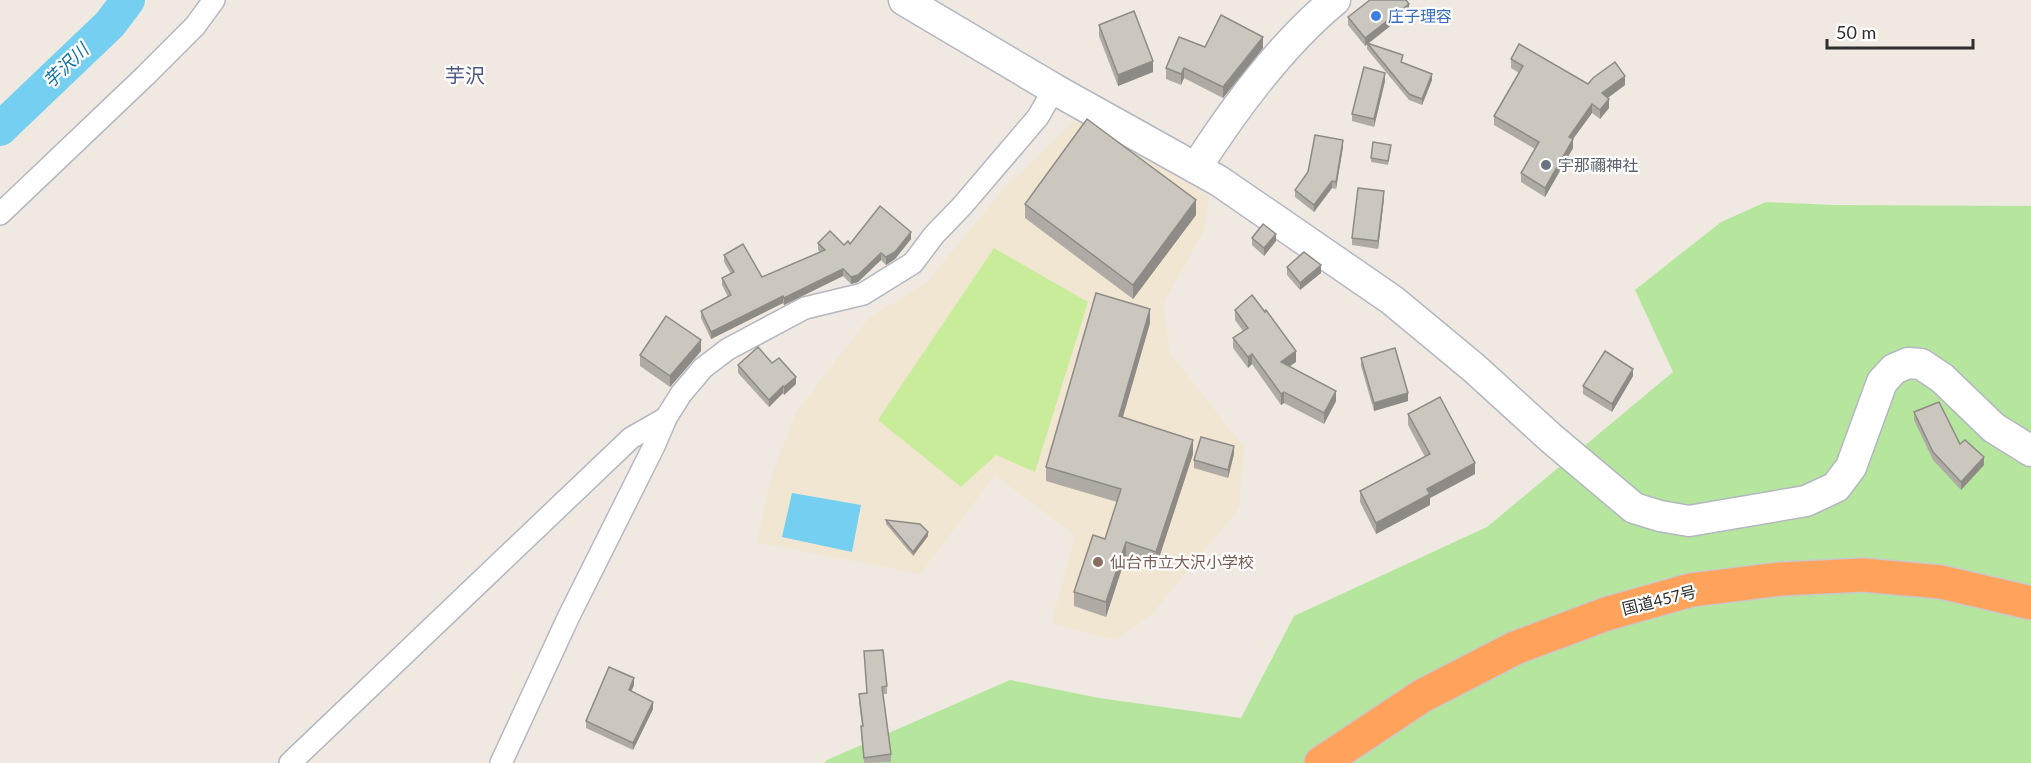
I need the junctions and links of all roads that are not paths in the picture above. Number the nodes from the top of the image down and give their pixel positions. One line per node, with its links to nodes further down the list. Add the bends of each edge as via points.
1 (214, 0): 6 (street, via 195,27 146,76)
2 (904, 0): 4 (street)
3 (1335, 0): 5 (street, via 1275,60)
4 (1054, 89): 5 (street); 7 (street, via 1038,117 913,263 863,294 805,308 728,349 703,368)
5 (1196, 168): 8 (street, via 1392,300 1634,508 1689,521 1806,501 1836,487 1851,467 1881,382 1894,369 1908,363 1921,364 1942,378 1994,428)
6 (0, 214)
7 (666, 418): 10 (street, via 631,438); 11 (street)
8 (2031, 451)
9 (2031, 603): 12 (highway, 国道457号, via 1941,582 1863,575 1781,579 1691,590 1606,614 1515,648 1422,696)
10 (290, 763)
11 (501, 763)
12 (1321, 763)

